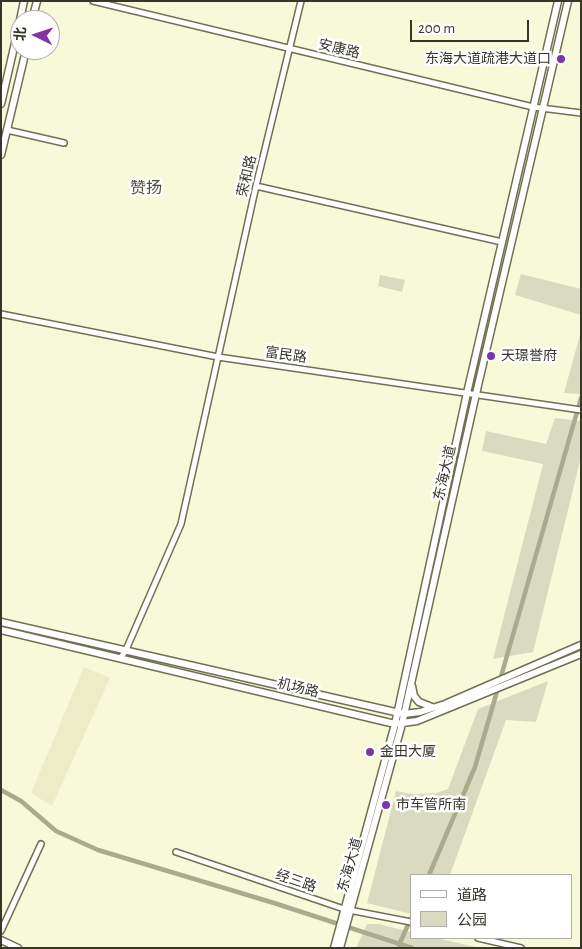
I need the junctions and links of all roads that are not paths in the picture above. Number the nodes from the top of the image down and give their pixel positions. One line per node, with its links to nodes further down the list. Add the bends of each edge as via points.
1 (93, 1): 5 (street, 安康路)
2 (301, 1): 5 (street, 荣和路)
3 (558, 1): 9 (main road, 东海大道)
4 (568, 1): 10 (main road, 东海大道)
5 (289, 49): 9 (street, 安康路); 15 (street, 荣和路)
6 (11, 60): 8 (main road)
7 (24, 60): 12 (main road)
8 (1, 104)
9 (533, 107): 10 (street, 安康路); 16 (main road, 东海大道)
10 (542, 109): 11 (street, 安康路); 20 (main road, 东海大道)
11 (581, 113)
12 (7, 130): 13 (street); 14 (main road)
13 (64, 143)
14 (1, 155)
15 (256, 186): 16 (street); 18 (street, 荣和路)
16 (502, 242): 19 (main road, 东海大道)
17 (1, 314): 18 (street, 富民路)
18 (218, 357): 19 (street, 富民路); 25 (street, 荣和路, via 181,524)
19 (467, 393): 20 (street, 富民路); 30 (main road, 东海大道)
20 (476, 394): 21 (street, 富民路); 28 (main road, 东海大道)
21 (581, 410)
22 (1, 622): 25 (main road, 机场路)
23 (1, 630): 27 (main road, 机场路)
24 (581, 645): 29 (main road, 机场路)
25 (125, 652): 27 (street, 荣和路); 30 (main road, 机场路)
26 (581, 654): 31 (main road, 机场路, via 417,721)
27 (120, 658): 31 (main road, 机场路)
28 (411, 682): 29 (main road, via 419,702); 30 (main road, 东海大道)
29 (436, 707): 30 (main road, 机场路)
30 (400, 714): 31 (main road, 东海大道)
31 (399, 724): 34 (main road, 东海大道)
32 (40, 844): 36 (street)
33 (176, 852): 34 (street, 经三路)
34 (346, 912): 35 (street, 经三路); 37 (main road, 东海大道)
35 (410, 922)
36 (1, 931)
37 (341, 934): 41 (main road, 东海大道); 42 (main road, 东海大道)
38 (482, 939): 43 (street)
39 (1, 940): 40 (main road)
40 (18, 948)
41 (334, 948)
42 (340, 948)
43 (521, 948)

